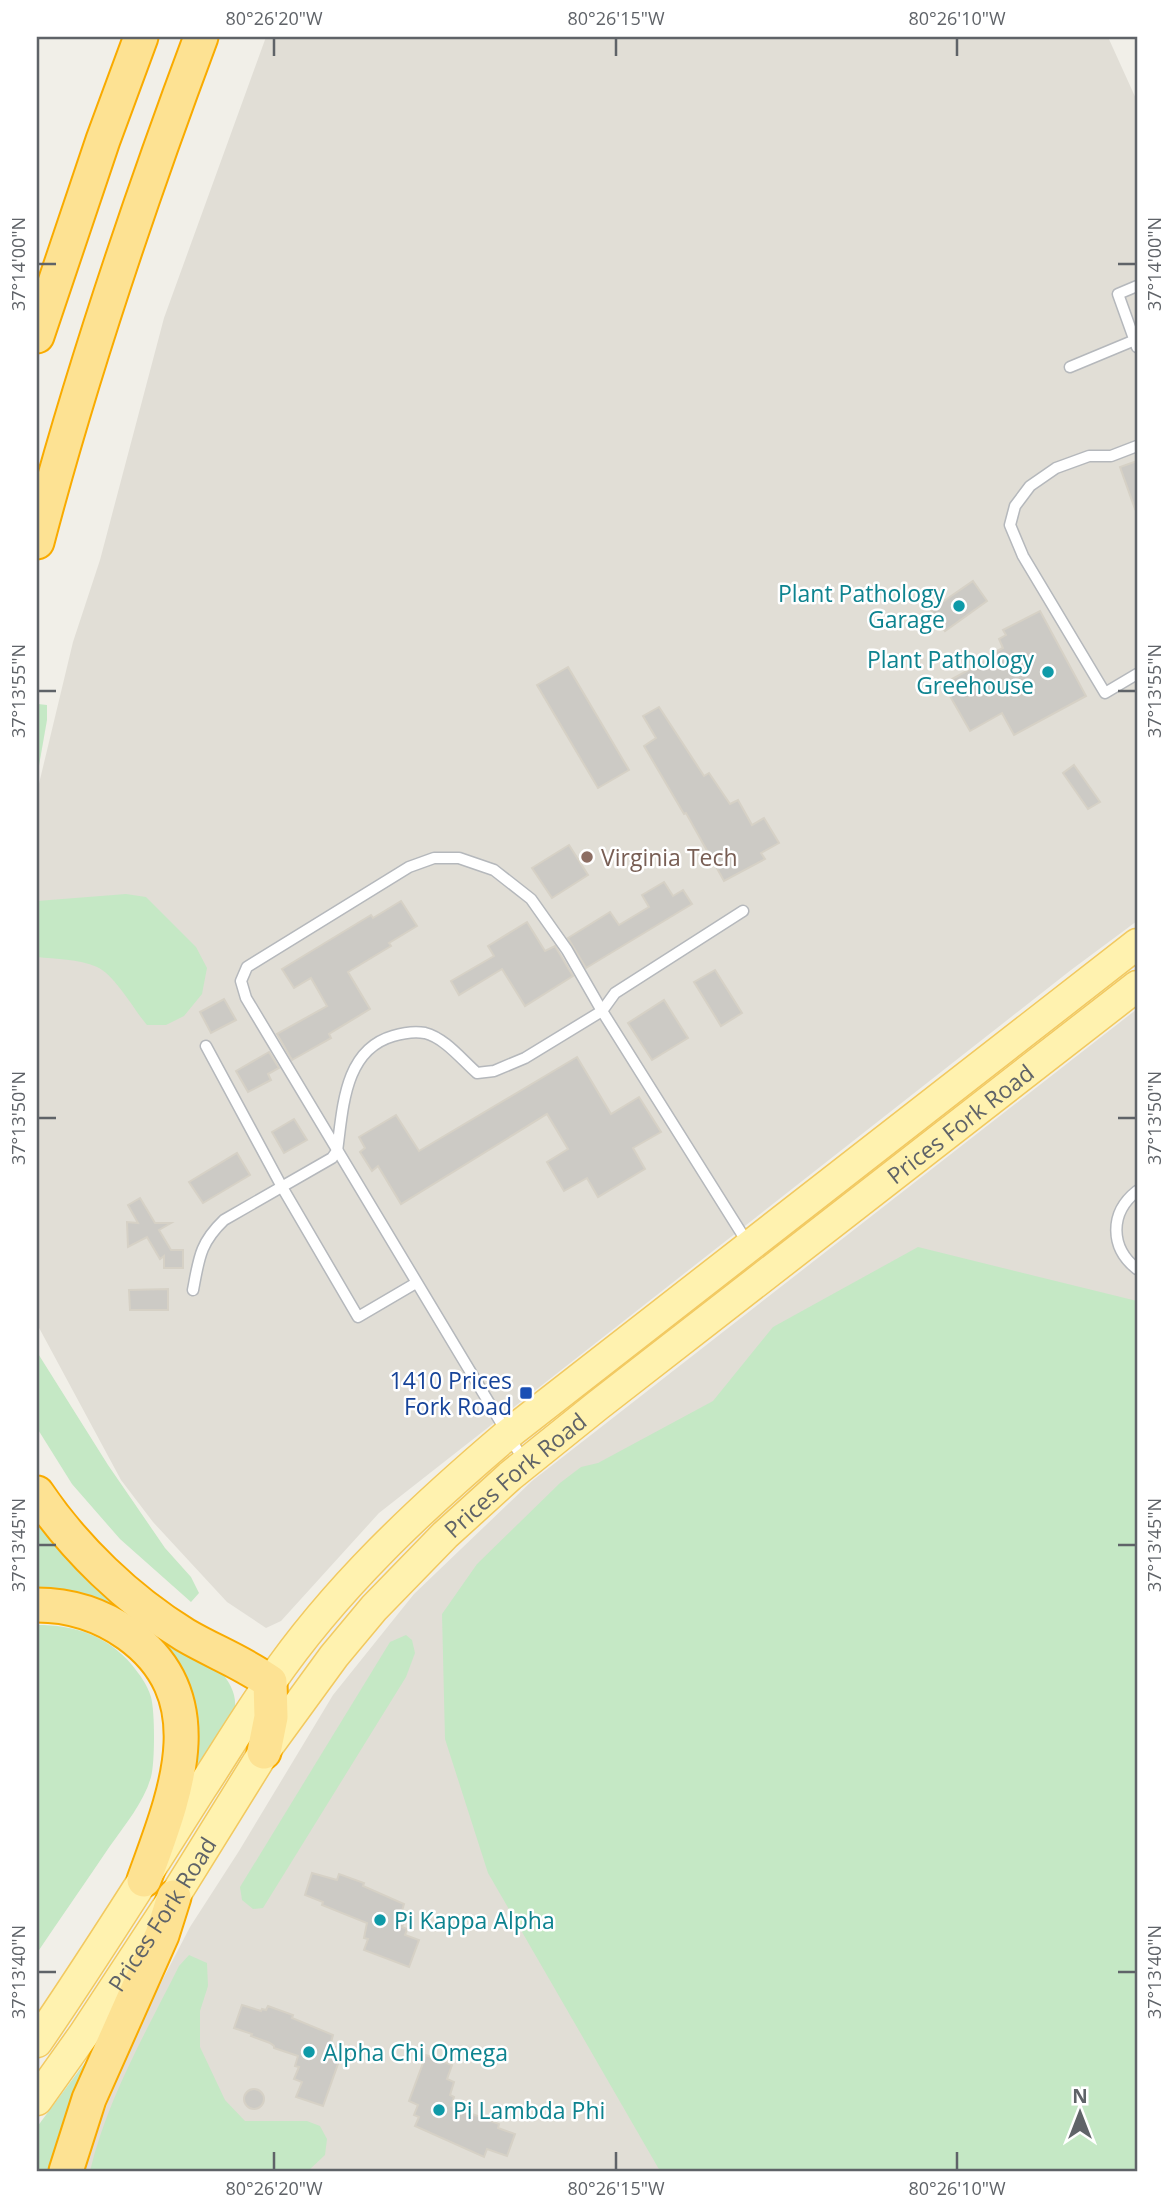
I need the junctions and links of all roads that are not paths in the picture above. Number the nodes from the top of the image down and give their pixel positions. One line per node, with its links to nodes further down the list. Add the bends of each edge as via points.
1 (141, 37): 4 (highway)
2 (201, 37): 8 (highway, via 102,319)
3 (1137, 286): 5 (lane, via 1118,294)
4 (37, 336)
5 (1136, 344): 6 (lane)
6 (1070, 367)
7 (1137, 446): 9 (lane, via 1056,468 1030,486 1010,525 1023,556 1105,693)
8 (37, 542)
9 (1137, 674)
10 (743, 911): 13 (lane, via 615,993)
11 (1137, 944): 18 (main road, Prices Fork Road)
12 (1137, 986): 23 (main road, Prices Fork Road)
13 (602, 1011): 15 (lane, via 525,1058 494,1071 477,1073 426,1033 405,1032 381,1039 365,1051 351,1074); 15 (lane, via 531,899 494,870 459,858 434,858 408,867 247,967 241,981 246,998); 18 (lane)
14 (206, 1046): 16 (lane)
15 (337, 1151): 16 (lane); 20 (lane)
16 (282, 1187): 20 (lane, via 358,1317); 21 (lane, via 224,1220 210,1234 200,1250)
17 (1137, 1191): 19 (lane, via 1116,1219 1115,1238)
18 (749, 1246): 22 (main road, Prices Fork Road)
19 (1137, 1269)
20 (416, 1283): 22 (lane)
21 (193, 1290)
22 (507, 1435): 23 (lane); 26 (main road, Prices Fork Road, via 346,1587)
23 (526, 1463): 27 (main road, Prices Fork Road, via 445,1535 374,1608)
24 (37, 1493): 26 (highway, via 82,1549 149,1610)
25 (37, 1605): 28 (highway, via 89,1613 117,1626 141,1643 174,1692 180,1719 179,1777)
26 (270, 1682): 27 (highway, via 271,1717); 28 (main road, Prices Fork Road)
27 (264, 1752): 29 (main road, Prices Fork Road)
28 (144, 1880): 30 (main road, Prices Fork Road)
29 (174, 1897): 31 (main road, Prices Fork Road); 32 (highway, via 162,1935 94,2088)
30 (37, 2042)
31 (37, 2100)
32 (66, 2171)

